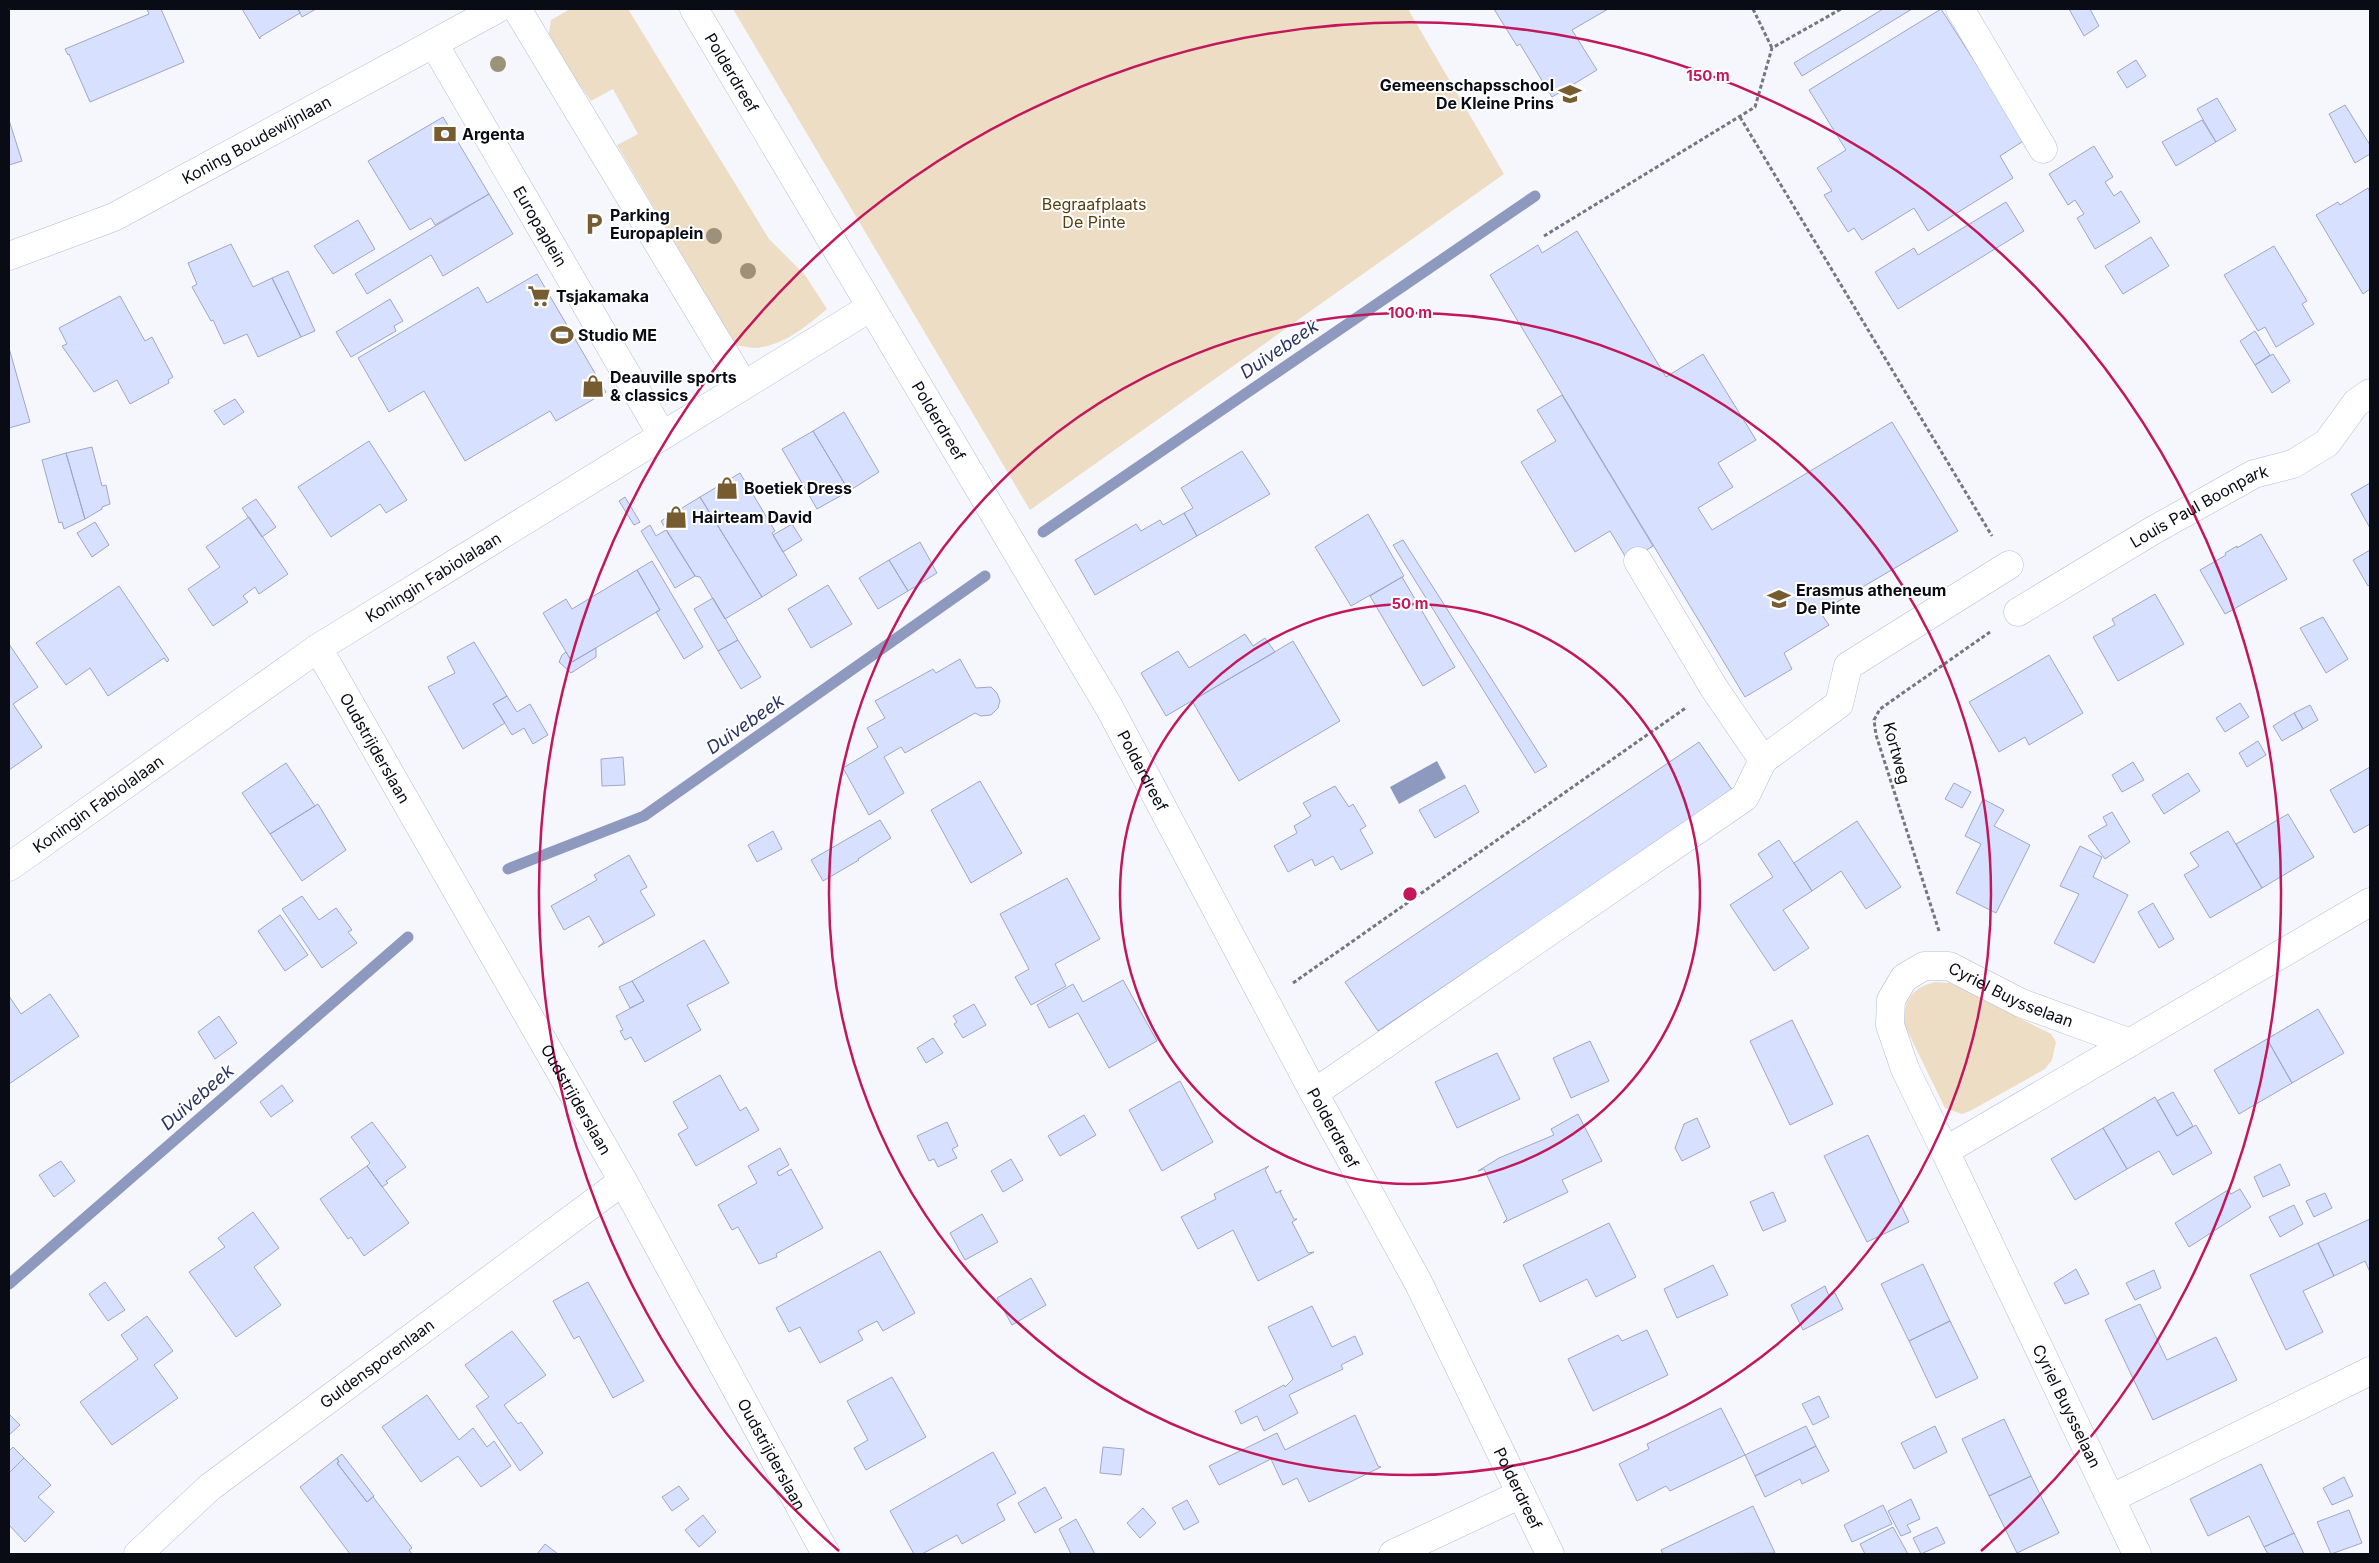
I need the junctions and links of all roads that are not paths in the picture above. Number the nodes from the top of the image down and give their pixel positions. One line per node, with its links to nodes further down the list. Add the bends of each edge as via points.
1 (497, 9): 5 (street, Koning Boudewijnlaan)
2 (517, 9): 9 (street)
3 (694, 9): 8 (street, Polderdreef)
4 (1960, 9): 6 (street)
5 (434, 44): 7 (street, Koning Boudewijnlaan, via 114,217); 11 (street, Europaplein)
6 (2044, 149)
7 (9, 256)
8 (871, 307): 9 (street, Koningin Fabiolalaan); 20 (street, Polderdreef, via 1108,707)
9 (743, 384): 11 (street, Koningin Fabiolalaan)
10 (2370, 393): 14 (street, Louis Paul Boonpark, via 2356,403 2326,443 2293,464 2254,474)
11 (662, 435): 15 (street, Koningin Fabiolalaan)
12 (1638, 561): 16 (street, via 1714,688)
13 (2009, 565): 16 (street, via 1848,666 1839,704)
14 (2018, 612)
15 (318, 648): 17 (street, Koningin Fabiolalaan); 22 (street, Oudstrijderslaan)
16 (1763, 760): 20 (street, via 1745,797)
17 (9, 867)
18 (2370, 902): 19 (street)
19 (2128, 1042): 21 (street); 21 (street, Cyriel Buysselaan, via 2021,1003 1949,966 1924,966 1904,978 1891,1000 1890,1025 1905,1069)
20 (1314, 1092): 24 (street, Polderdreef, via 1418,1282)
21 (1945, 1151): 25 (street, Cyriel Buysselaan)
22 (623, 1181): 26 (street, Guldensporenlaan, via 210,1487); 27 (street, Oudstrijderslaan)
23 (2370, 1371): 25 (street)
24 (1521, 1494): 28 (street); 29 (street, Polderdreef)
25 (2112, 1498): 30 (street, Cyriel Buysselaan)
26 (138, 1554)
27 (826, 1554)
28 (1393, 1554)
29 (1550, 1554)
30 (2137, 1554)

